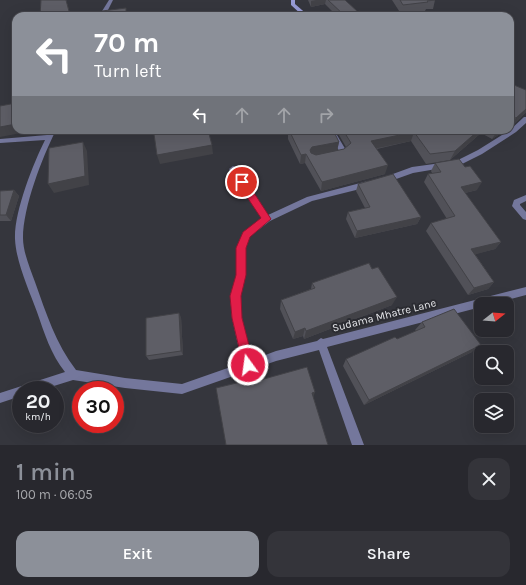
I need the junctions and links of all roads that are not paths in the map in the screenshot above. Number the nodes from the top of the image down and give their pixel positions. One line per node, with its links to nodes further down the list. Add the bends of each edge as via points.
1 (111, 0): 3 (street)
2 (293, 0): 4 (street, via 293,4)
3 (104, 12)
4 (302, 12)
5 (526, 119): 6 (street)
6 (514, 130)
7 (51, 134): 10 (street); 19 (street, via 42,151 18,238 60,357)
8 (333, 134): 11 (street, via 343,152)
9 (509, 134): 15 (street, via 458,163 412,170 310,198)
10 (0, 141)
11 (327, 157)
12 (233, 169): 15 (street)
13 (526, 198): 14 (street, via 517,202 516,206)
14 (526, 217)
15 (267, 219): 18 (street, via 246,235 241,248 241,275 235,296 237,318)
16 (526, 291): 17 (street, Sudama Mhatre Lane)
17 (321, 343): 18 (street, Sudama Mhatre Lane); 23 (street)
18 (248, 365): 19 (street, Sudama Mhatre Lane, via 182,389)
19 (73, 375): 20 (street)
20 (54, 381)
21 (12, 394): 22 (street)
22 (0, 398)
23 (358, 445)

